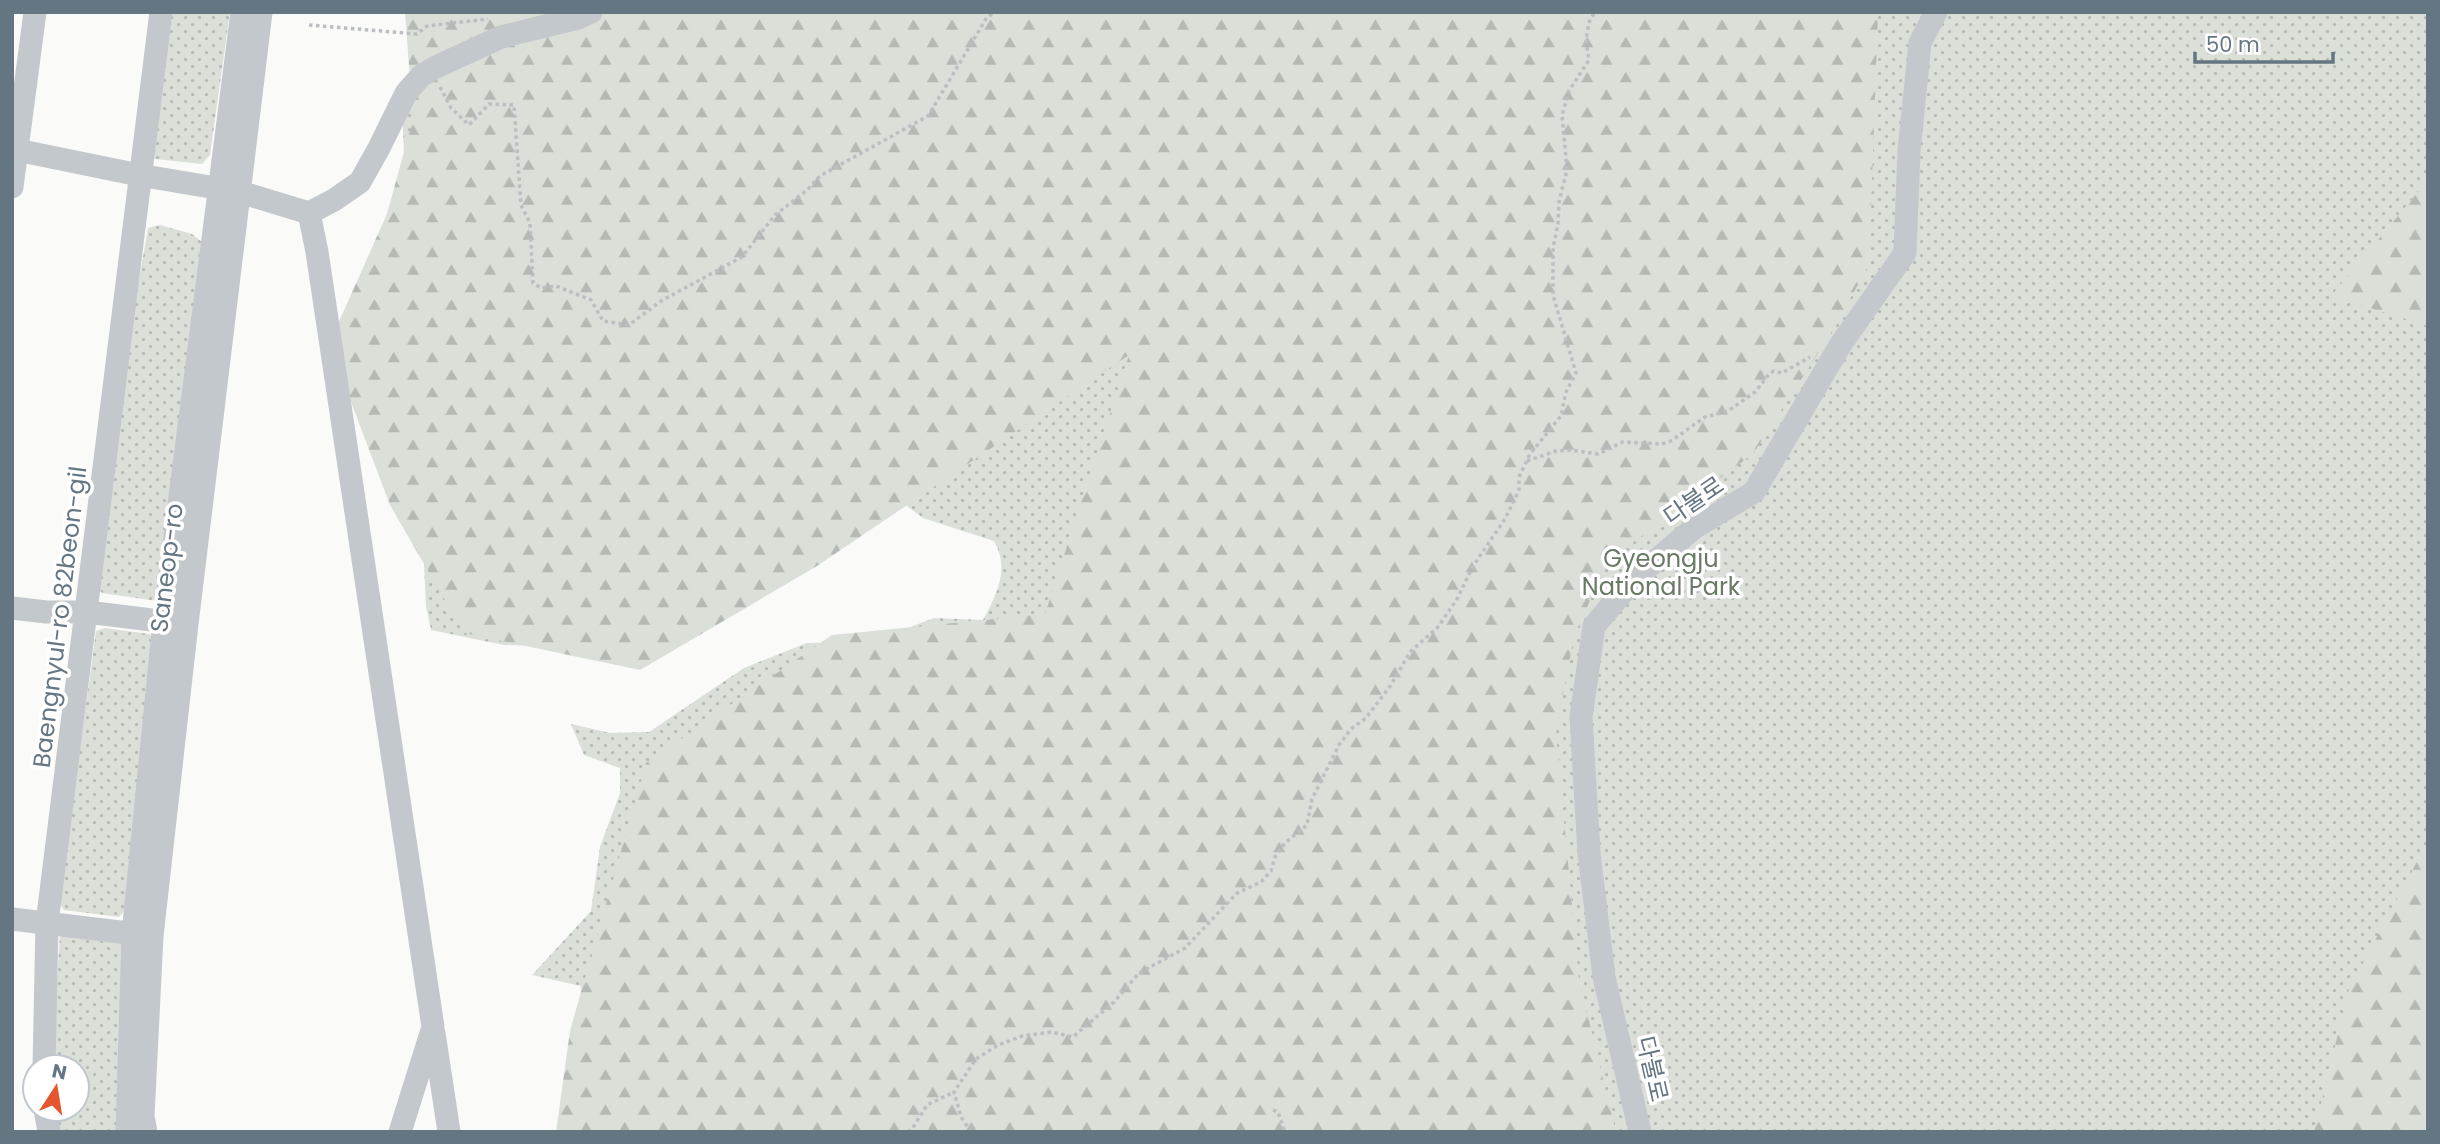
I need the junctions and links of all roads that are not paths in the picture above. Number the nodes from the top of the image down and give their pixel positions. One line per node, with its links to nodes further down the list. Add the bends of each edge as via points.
1 (35, 12): 7 (street)
2 (161, 12): 8 (street, Baengnyul-ro 82beon-gil)
3 (242, 12): 10 (street, Saneop-ro)
4 (261, 12): 10 (street, Saneop-ro)
5 (590, 12): 11 (street, via 501,37 421,76 406,93 360,181)
6 (1936, 12): 24 (street, 다불로, via 1920,43 1905,253 1839,348 1754,492 1694,528 1633,580 1594,626 1581,717 1589,853 1604,978)
7 (15, 149): 8 (street); 9 (street)
8 (139, 175): 10 (street); 13 (street, Baengnyul-ro 82beon-gil)
9 (12, 187)
10 (229, 190): 11 (street); 14 (street, Saneop-ro)
11 (309, 213): 18 (street)
12 (12, 608): 13 (street)
13 (88, 612): 14 (street); 16 (street, Baengnyul-ro 82beon-gil)
14 (175, 623): 17 (street, Saneop-ro)
15 (12, 919): 16 (street)
16 (47, 923): 17 (street); 19 (street, Baengnyul-ro 82beon-gil)
17 (142, 935): 20 (street, Saneop-ro); 21 (street, Saneop-ro)
18 (433, 1027): 22 (street); 23 (street)
19 (44, 1053)
20 (127, 1132)
21 (146, 1132)
22 (400, 1132)
23 (449, 1132)
24 (1640, 1132)

